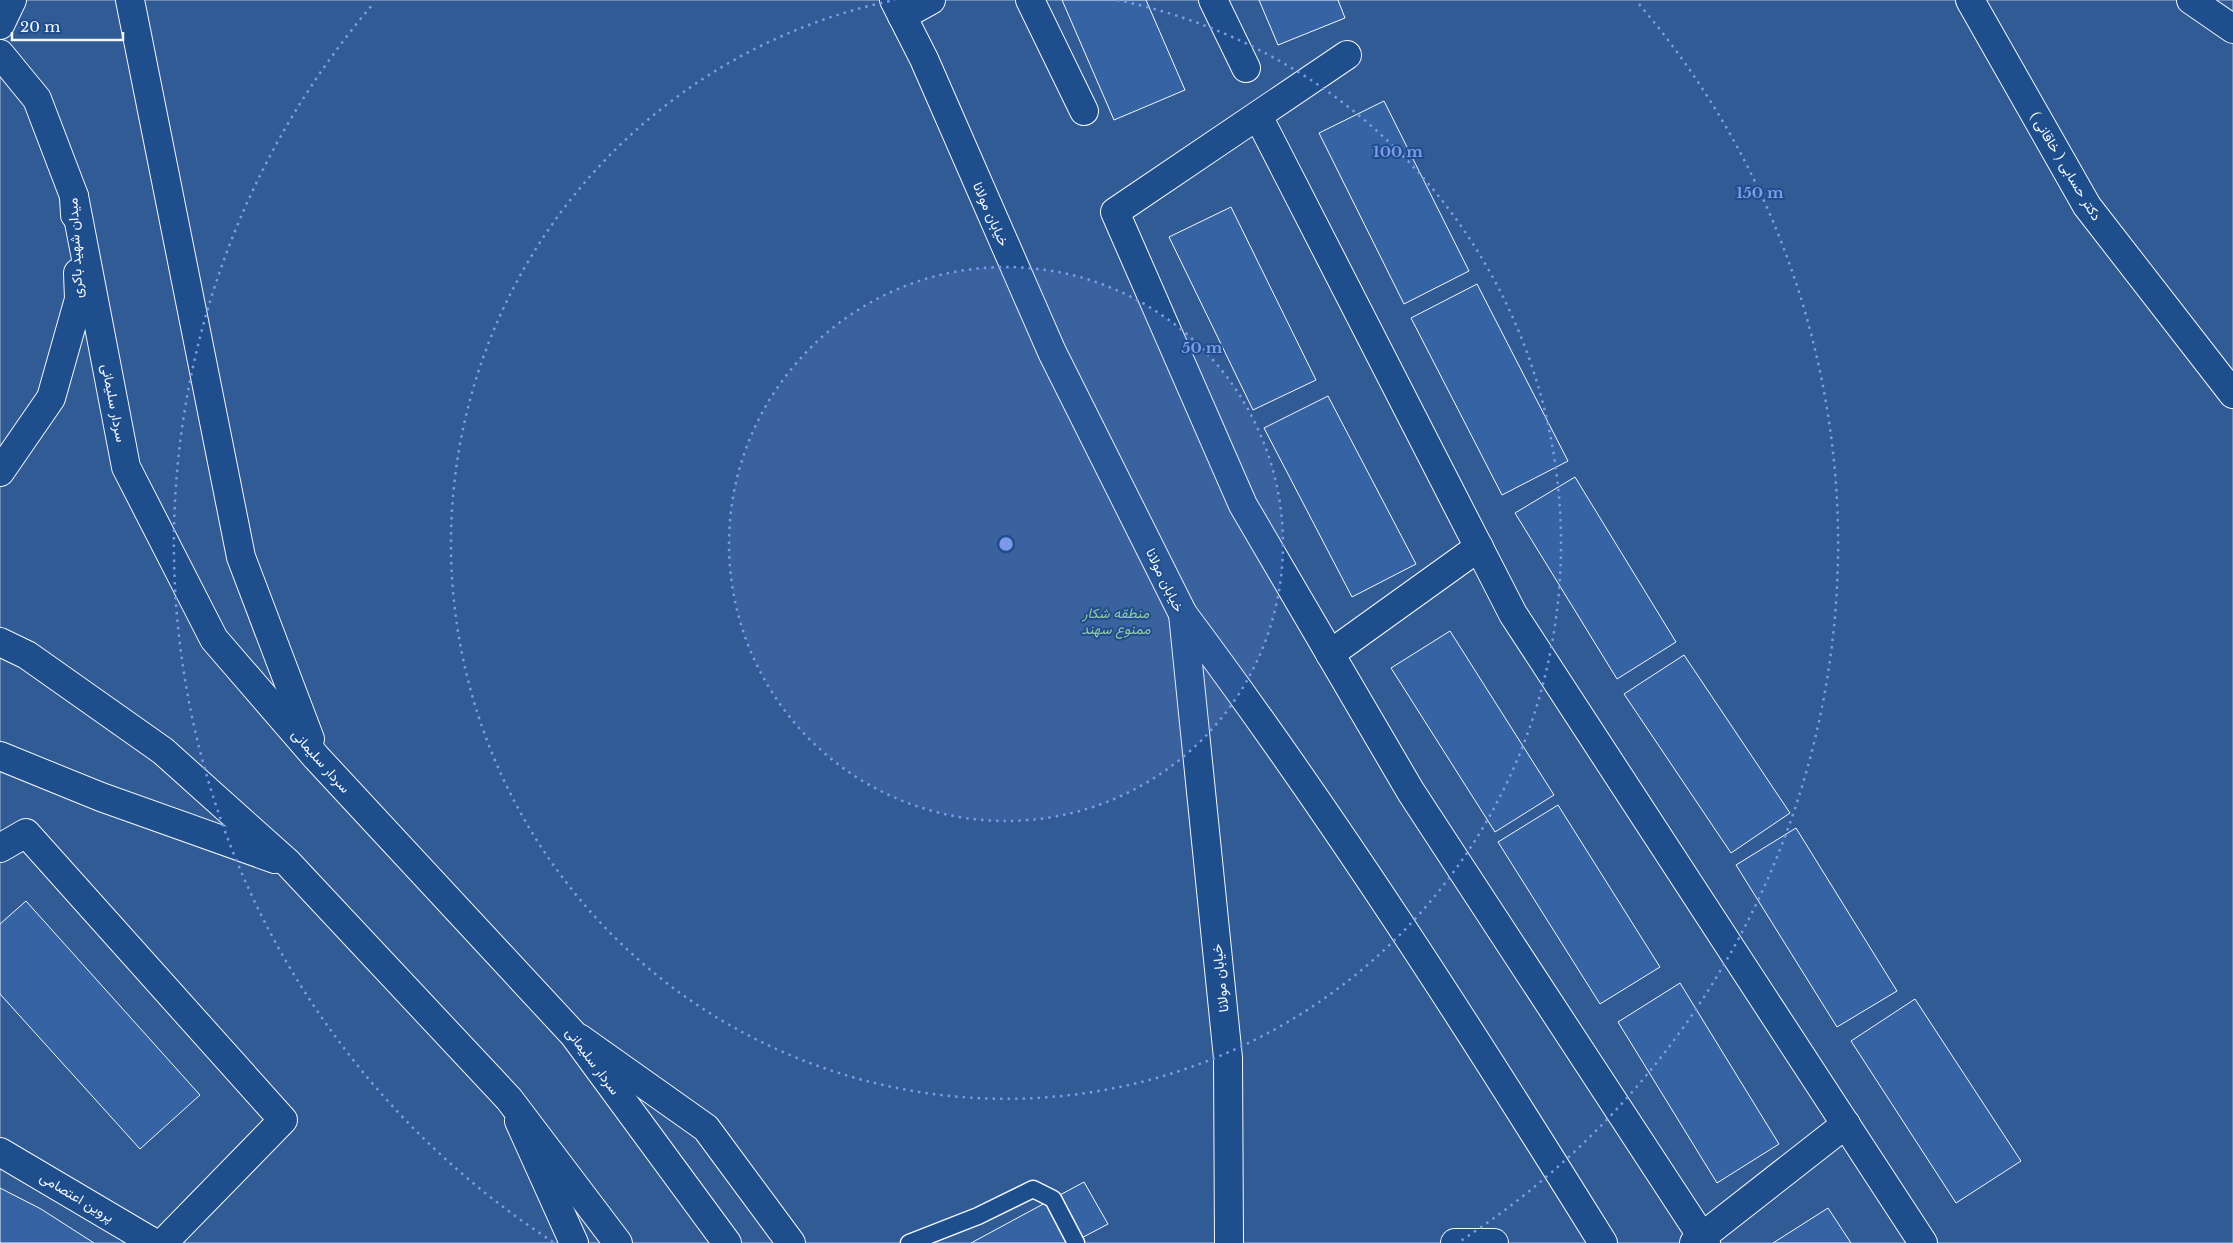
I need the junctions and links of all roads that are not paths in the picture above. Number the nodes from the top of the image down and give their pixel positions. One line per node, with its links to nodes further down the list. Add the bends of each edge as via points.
1 (12, 0): 9 (street)
2 (130, 0): 24 (street, via 241,557)
3 (931, 0): 8 (street)
4 (1030, 0): 14 (street)
5 (1213, 0): 13 (street)
6 (1970, 0): 17 (street, دکتر حسابی ( خاقانی ), via 2087,206)
7 (2191, 0): 10 (street)
8 (898, 8): 20 (street, خیابان مولانا, via 924,59 1052,352)
9 (0, 25)
10 (2233, 28)
11 (0, 54): 16 (street, میدان شهید باکری, via 37,99)
12 (1347, 55): 15 (street)
13 (1246, 68)
14 (1084, 111)
15 (1258, 116): 19 (street); 22 (street, via 1115,212 1243,505)
16 (74, 196): 18 (street, میدان شهید باکری, via 79,299 51,398); 24 (street, سردار سلیمانی, via 126,467 214,638)
17 (2233, 394)
18 (0, 472)
19 (1479, 547): 22 (street); 29 (street, via 1513,614)
20 (1183, 614): 40 (street, خیابان مولانا, via 1228,1058); 43 (street, via 1248,701 1359,865)
21 (0, 642): 26 (street, via 27,655 163,751)
22 (1330, 654): 31 (street, via 1411,792)
23 (0, 756): 26 (street, via 101,797)
24 (316, 757): 27 (street, سردار سلیمانی)
25 (0, 848): 33 (street, via 26,833 283,1120)
26 (288, 863): 28 (street)
27 (574, 1035): 36 (street, سردار سلیمانی); 37 (street, via 706,1128)
28 (509, 1100): 34 (street); 35 (street)
29 (1846, 1124): 31 (street); 44 (street)
30 (0, 1152): 32 (street, پروین اعتصامی)
31 (1701, 1241)
32 (154, 1243)
33 (163, 1243)
34 (574, 1243)
35 (618, 1243)
36 (727, 1243)
37 (791, 1243)
38 (909, 1243): 39 (lane, via 978,1216 1032,1189 1053,1199)
39 (1076, 1243)
40 (1229, 1243)
41 (1455, 1243): 42 (street)
42 (1494, 1243)
43 (1603, 1243)
44 (1923, 1243)

